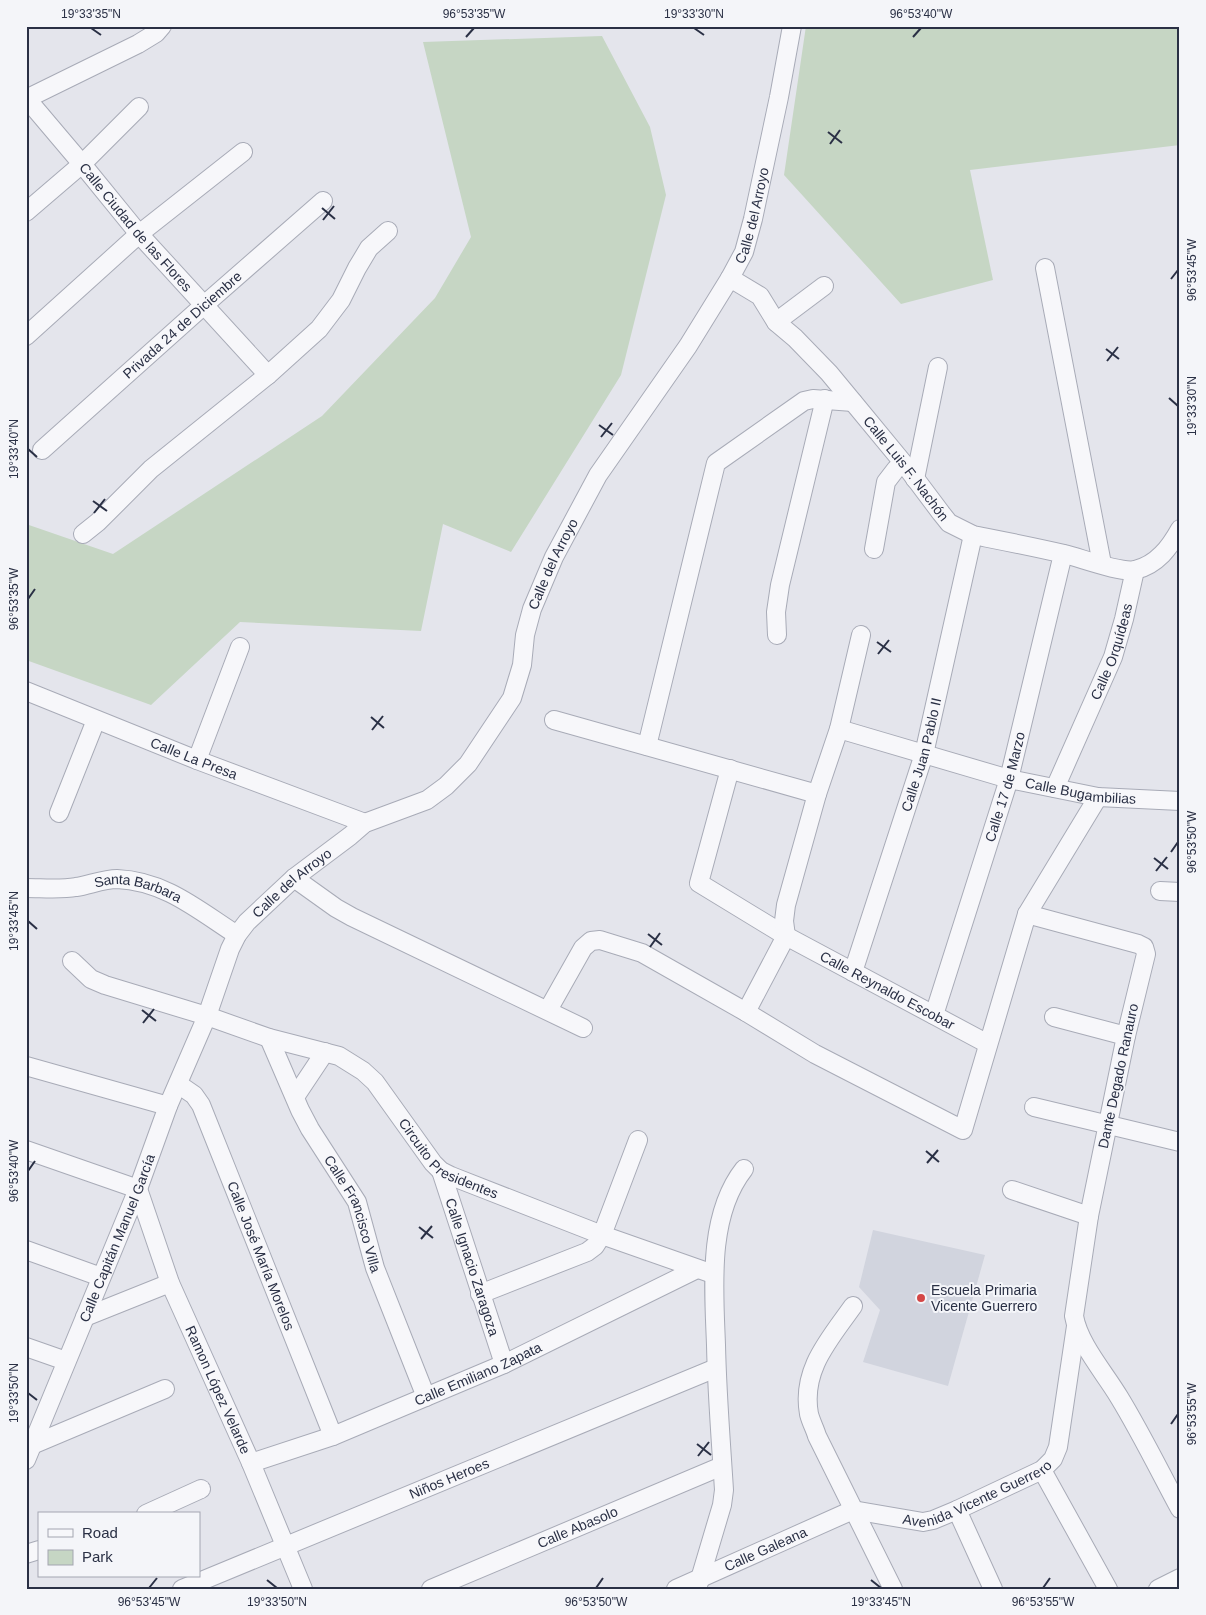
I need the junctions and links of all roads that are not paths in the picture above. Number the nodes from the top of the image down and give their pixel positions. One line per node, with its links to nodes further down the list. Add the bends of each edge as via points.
1 (162, 26): 3 (street, via 138,44)
2 (792, 26): 12 (street, Calle del Arroyo, via 753,219 744,252)
3 (26, 99): 6 (street, Calle Ciudad de las Flores)
4 (139, 107): 6 (street)
5 (243, 152): 10 (street)
6 (82, 164): 8 (street); 10 (street, Calle Ciudad de las Flores)
7 (324, 201): 14 (street, Privada 24 de Diciembre)
8 (26, 212)
9 (388, 231): 18 (street, via 370,248 341,300 319,329)
10 (139, 234): 14 (street, Calle Ciudad de las Flores); 16 (street)
11 (1045, 268): 29 (street)
12 (730, 278): 15 (street, Calle Luis F. Nachón, via 760,296); 48 (street, Calle del Arroyo, via 688,346 598,475 554,557 532,609 512,698 468,764 426,800)
13 (824, 286): 15 (street)
14 (203, 306): 18 (street, Calle Ciudad de las Flores); 21 (street, Privada 24 de Diciembre)
15 (776, 322): 20 (street, Calle Luis F. Nachón, via 829,373)
16 (26, 336)
17 (938, 367): 23 (street)
18 (268, 375): 25 (street, via 151,469)
19 (825, 399): 20 (street); 31 (street, via 780,585); 38 (street, via 804,401 716,463)
20 (853, 402): 22 (street, Calle Luis F. Nachón)
21 (42, 450)
22 (905, 465): 23 (street, Calle Luis F. Nachón); 27 (street, via 896,469 886,482)
23 (915, 479): 26 (street, Calle Luis F. Nachón, via 949,522)
24 (1180, 529): 30 (street, via 1161,556)
25 (83, 534)
26 (973, 535): 28 (street, Calle Luis F. Nachón); 39 (street, Calle Juan Pablo II)
27 (874, 549)
28 (1063, 554): 29 (street, Calle Luis F. Nachón); 42 (street, Calle 17 de Marzo)
29 (1102, 564): 30 (street, Calle Luis F. Nachón)
30 (1135, 570): 43 (street, Calle Orquídeas, via 1113,657)
31 (777, 635)
32 (861, 635): 37 (street)
33 (240, 647): 40 (street)
34 (26, 691): 35 (street, Calle La Presa)
35 (96, 720): 40 (street, Calle La Presa); 47 (street)
36 (554, 720): 38 (street)
37 (839, 729): 39 (street, Calle Bugambilias); 44 (street)
38 (647, 746): 41 (street)
39 (924, 754): 42 (street, Calle Bugambilias); 57 (street, Calle Juan Pablo II)
40 (197, 760): 48 (street, Calle La Presa)
41 (730, 769): 44 (street); 55 (street, Calle Reynaldo Escobar, via 699,884)
42 (1010, 779): 43 (street, Calle Bugambilias); 60 (street, Calle 17 de Marzo)
43 (1055, 788): 45 (street, Calle Bugambilias)
44 (817, 794): 55 (street, via 786,905)
45 (1098, 797): 46 (street, Calle Bugambilias); 53 (street)
46 (1180, 801)
47 (59, 813)
48 (365, 822): 49 (street, Calle del Arroyo)
49 (294, 878): 54 (street, Calle del Arroyo); 58 (street, via 352,917)
50 (26, 888): 54 (street, Santa Barbara, via 74,888 115,879 140,881 172,893)
51 (1160, 891): 52 (street)
52 (1180, 892)
53 (1027, 914): 64 (street, Dante Degado Ranauro, via 1144,947 1146,954); 66 (street)
54 (237, 935): 61 (street, Calle del Arroyo)
55 (786, 936): 57 (street, Calle Reynaldo Escobar); 59 (street)
56 (72, 961): 61 (street, Circuito Presidentes, via 91,979 105,985)
57 (853, 972): 60 (street, Calle Reynaldo Escobar)
58 (548, 1010): 59 (street, via 583,948 591,941 600,940 642,953); 63 (street)
59 (746, 1012): 66 (street, via 814,1054 963,1130)
60 (934, 1015): 66 (street, Calle Reynaldo Escobar)
61 (207, 1016): 65 (street, Circuito Presidentes); 69 (street, Calle Capitán Manuel García)
62 (1054, 1017): 64 (street)
63 (584, 1028)
64 (1126, 1036): 73 (street, Dante Degado Ranauro)
65 (269, 1038): 67 (street, Circuito Presidentes); 70 (street, Calle Francisco Villa)
66 (988, 1044)
67 (324, 1052): 70 (street); 78 (street, Circuito Presidentes, via 339,1056 375,1082)
68 (26, 1066): 71 (street)
69 (178, 1084): 71 (street, Calle Capitán Manuel García); 97 (street, Calle José María Morelos, via 194,1095 201,1105)
70 (295, 1097): 96 (street, Calle Francisco Villa, via 310,1129 357,1202 375,1268)
71 (168, 1106): 79 (street, Calle Capitán Manuel García)
72 (1034, 1107): 73 (street)
73 (1108, 1126): 75 (street); 81 (street, Dante Degado Ranauro)
74 (638, 1140): 82 (street)
75 (1180, 1142)
76 (26, 1150): 79 (street)
77 (744, 1169): 84 (street, via 733,1185)
78 (441, 1171): 82 (street, Circuito Presidentes); 87 (street, Calle Ignacio Zaragoza)
79 (138, 1189): 85 (street, Calle Capitán Manuel García); 86 (street, Ramon López Velarde)
80 (1012, 1190): 81 (street)
81 (1089, 1216): 90 (street, Dante Degado Ranauro, via 1075,1303)
82 (602, 1235): 84 (street, Circuito Presidentes); 87 (street, via 587,1252)
83 (26, 1250): 85 (street)
84 (705, 1271): 93 (street, Calle Emiliano Zapata); 94 (street)
85 (101, 1277): 89 (street, Calle Capitán Manuel García)
86 (170, 1283): 89 (street); 99 (street, Ramon López Velarde)
87 (480, 1294): 93 (street, Calle Ignacio Zaragoza)
88 (853, 1306): 104 (street, via 819,1355 811,1372 808,1394 817,1436)
89 (84, 1317): 92 (street, Calle Capitán Manuel García)
90 (1076, 1326): 101 (street, Avenida Vicente Guerrero, via 1058,1447 1053,1459); 103 (street)
91 (26, 1347): 92 (street)
92 (66, 1361): 98 (street, Calle Capitán Manuel García)
93 (504, 1364): 96 (street, Calle Emiliano Zapata)
94 (716, 1368): 100 (street); 107 (street, Niños Heroes)
95 (165, 1389): 98 (street)
96 (426, 1397): 97 (street, Calle Emiliano Zapata)
97 (333, 1436): 99 (street, Calle Emiliano Zapata)
98 (29, 1452)
99 (251, 1463): 107 (street, Ramon López Velarde)
100 (722, 1466): 112 (street, via 722,1505); 114 (street, Calle Abasolo)
101 (1042, 1470): 105 (street, Avenida Vicente Guerrero); 118 (street)
102 (202, 1489): 106 (street)
103 (1180, 1509)
104 (853, 1510): 105 (street, Avenida Vicente Guerrero, via 923,1522); 112 (street, Calle Galeana); 116 (street)
105 (956, 1510): 117 (street)
106 (156, 1512)
107 (285, 1545): 111 (street, Niños Heroes); 113 (street, Ramon López Velarde)
108 (38, 1550): 109 (street)
109 (26, 1554)
110 (1180, 1578): 119 (street)
111 (190, 1583)
112 (698, 1584): 115 (street, Calle Galeana)
113 (303, 1589)
114 (431, 1589)
115 (676, 1589)
116 (893, 1589)
117 (993, 1589)
118 (1108, 1589)
119 (1158, 1589)

